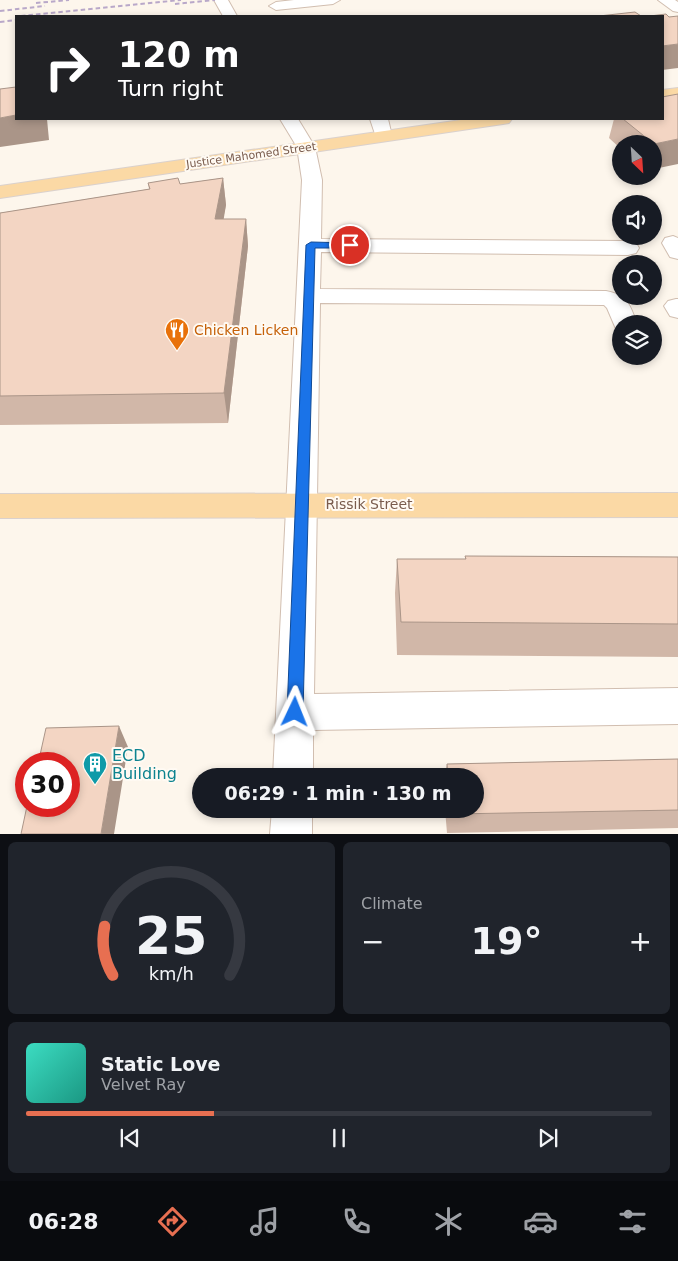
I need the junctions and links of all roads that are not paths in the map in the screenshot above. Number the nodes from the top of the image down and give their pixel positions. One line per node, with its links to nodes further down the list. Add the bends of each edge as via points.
1 (333, 0): 3 (street)
2 (664, 0): 4 (street)
3 (276, 6)
4 (675, 16)
5 (678, 92): 6 (main road)
6 (664, 95)
7 (291, 120): 10 (street)
8 (488, 120): 9 (main road, Justice Mahomed Street)
9 (381, 127): 10 (main road, Justice Mahomed Street)
10 (306, 147): 11 (main road, Justice Mahomed Street); 12 (street, via 312,180)
11 (0, 192)
12 (311, 245): 13 (street); 14 (street)
13 (628, 248)
14 (309, 296): 15 (street, via 611,298 618,304); 16 (street)
15 (622, 315)
16 (302, 504): 17 (main road, Rissik Street); 18 (main road, Rissik Street); 20 (street)
17 (678, 505)
18 (0, 506)
19 (678, 706): 20 (street)
20 (295, 712): 21 (street)
21 (293, 768)
22 (292, 818): 23 (street)
23 (291, 834)

